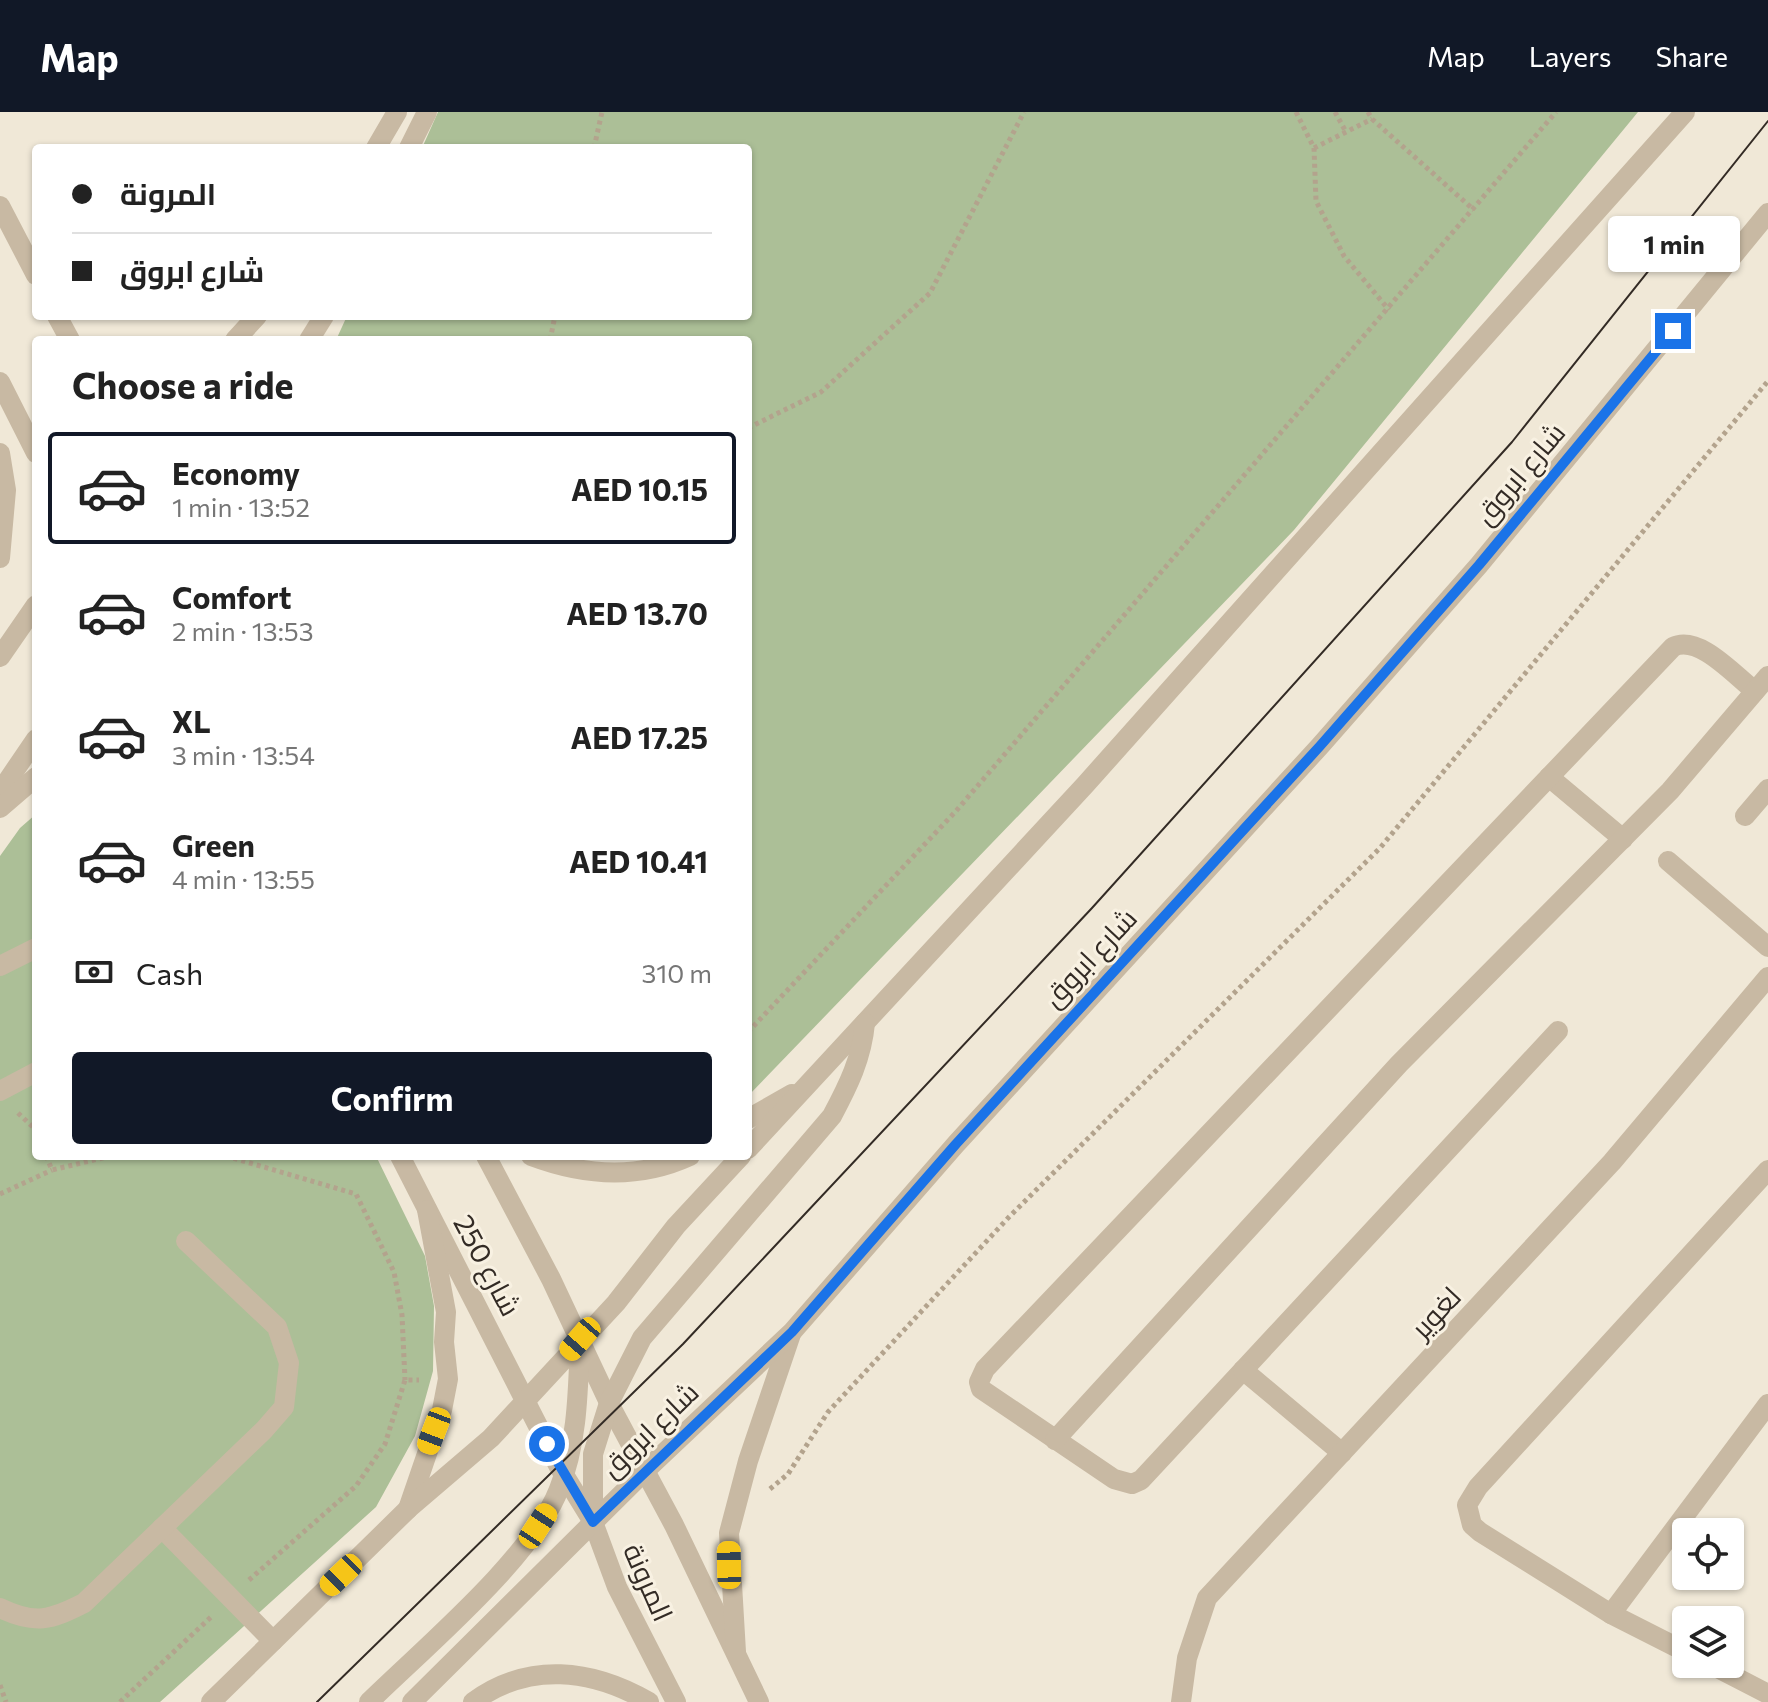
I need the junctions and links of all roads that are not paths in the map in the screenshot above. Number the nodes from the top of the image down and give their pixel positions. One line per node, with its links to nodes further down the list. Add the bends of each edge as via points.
1 (397, 112): 4 (street)
2 (427, 112): 5 (street)
3 (1685, 112): 31 (street, via 1085,785)
4 (378, 144)
5 (411, 144)
6 (0, 206): 8 (street)
7 (1768, 213): 46 (street, شارع ابروق, via 1469,576)
8 (32, 267)
9 (253, 320): 10 (street)
10 (239, 336)
11 (0, 382): 12 (street)
12 (32, 445)
13 (0, 453): 14 (street, via 6,490)
14 (0, 558)
15 (32, 611): 16 (street)
16 (0, 657)
17 (1762, 683): 19 (street, via 1695,645 1680,644); 25 (street)
18 (32, 745): 22 (street)
19 (1549, 777): 25 (street); 52 (street, via 985,1369 981,1389)
20 (32, 780): 23 (street)
21 (1768, 789): 24 (street)
22 (0, 792)
23 (0, 808)
24 (1745, 816)
25 (1623, 839): 52 (street, via 1389,1076)
26 (1668, 861): 27 (street)
27 (1768, 947)
28 (32, 950): 29 (street)
29 (0, 966)
30 (1768, 977): 53 (street, لغوير, via 1612,1162)
31 (865, 1023): 34 (street); 50 (street, via 853,1075 832,1116 642,1338)
32 (1558, 1031): 48 (street)
33 (32, 1074): 35 (street)
34 (803, 1089): 36 (street); 37 (street)
35 (0, 1091)
36 (752, 1117)
37 (752, 1145)
38 (402, 1160): 44 (street, شارع 250)
39 (488, 1160): 47 (street, شارع 250)
40 (549, 1160): 41 (street, via 636,1174)
41 (678, 1160)
42 (737, 1160): 47 (street)
43 (1768, 1170): 60 (street, via 1467,1505 1472,1525 1480,1532)
44 (427, 1210): 49 (street, شارع 250); 56 (street, via 446,1312 448,1379)
45 (186, 1241): 58 (street, via 277,1327 289,1363 284,1407)
46 (792, 1332): 54 (street, شارع ابروق); 63 (street, via 729,1533)
47 (580, 1339): 49 (street); 50 (street, المرونة); 55 (street, via 576,1418)
48 (1243, 1370): 52 (street, via 1149,1474 1132,1484 1114,1479); 53 (street)
49 (526, 1401): 55 (street, المرونة); 56 (street)
50 (609, 1403): 54 (street, المرونة); 57 (street, via 593,1454)
51 (1768, 1404): 60 (street)
52 (1055, 1440)
53 (1342, 1453): 73 (street, لغوير, via 1207,1598 1187,1658)
54 (646, 1470): 57 (street, شارع ابروق); 63 (street, المرونة)
55 (564, 1474): 57 (street, المرونة); 67 (street, via 551,1506 516,1556)
56 (408, 1509): 61 (street)
57 (593, 1522): 68 (street, شارع ابروق); 71 (street, المرونة, via 617,1587)
58 (162, 1528): 59 (street, via 84,1603 57,1617 25,1620); 61 (street)
59 (0, 1608)
60 (1611, 1614): 62 (street)
61 (273, 1641): 66 (street)
62 (1672, 1645)
63 (736, 1652): 72 (street, المرونة)
64 (1737, 1678): 65 (street)
65 (1768, 1694)
66 (211, 1702)
67 (369, 1702)
68 (412, 1702)
69 (473, 1702): 70 (street, via 490,1690 536,1674 595,1677)
70 (649, 1702)
71 (676, 1702)
72 (759, 1702)
73 (1181, 1702)

